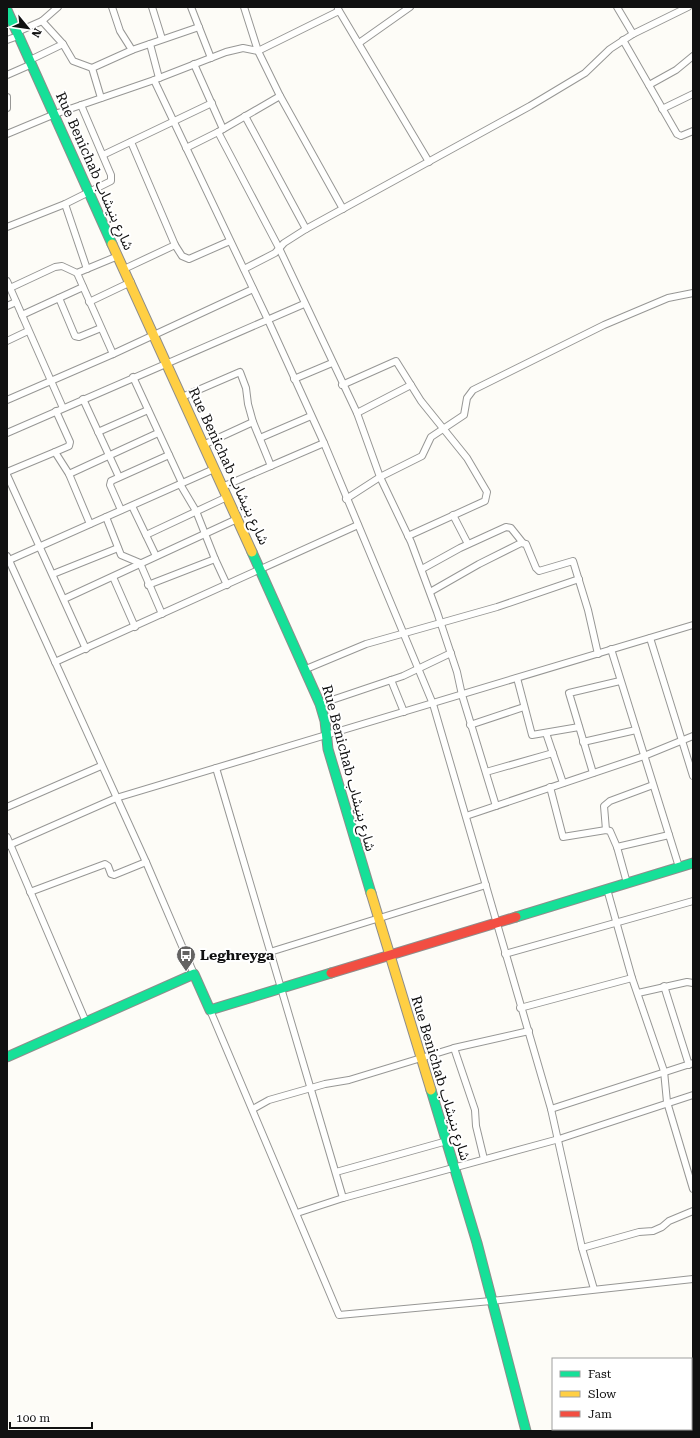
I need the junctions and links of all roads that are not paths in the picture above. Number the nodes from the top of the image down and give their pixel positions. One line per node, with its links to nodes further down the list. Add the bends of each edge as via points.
1 (58, 7): 11 (street)
2 (112, 7): 21 (street, via 120,31)
3 (152, 7): 15 (street)
4 (191, 7): 12 (street)
5 (244, 7): 22 (street)
6 (410, 7): 18 (street)
7 (617, 7): 14 (street)
8 (688, 7): 14 (street)
9 (338, 9): 18 (street); 22 (street)
10 (7, 10): 13 (street, Rue Benichab شارع بنيشاب)
11 (42, 21): 13 (street); 19 (street)
12 (199, 27): 15 (street); 24 (street)
13 (17, 34): 16 (street); 25 (street, Rue Benichab شارع بنيشاب)
14 (633, 34): 17 (street)
15 (162, 39): 20 (street)
16 (7, 40)
17 (623, 40): 30 (street); 48 (street, via 584,73)
18 (359, 43): 48 (street)
19 (63, 44): 25 (street); 27 (street, via 73,61)
20 (150, 44): 21 (street); 29 (street)
21 (132, 50): 27 (street)
22 (258, 51): 24 (street, via 236,49); 32 (street)
23 (693, 56): 30 (street, via 676,70)
24 (211, 58): 26 (street)
25 (31, 62): 28 (street); 39 (street, Rue Benichab شارع بنيشاب)
26 (194, 64): 29 (street); 35 (street)
27 (92, 68): 34 (street)
28 (7, 75)
29 (156, 79): 34 (street); 41 (street)
30 (649, 85): 38 (street)
31 (693, 94): 38 (street)
32 (280, 96): 40 (street); 51 (street)
33 (7, 97): 37 (street)
34 (101, 98): 36 (street)
35 (212, 103): 41 (street); 42 (street)
36 (81, 105): 39 (street); 47 (street)
37 (7, 108)
38 (662, 109): 43 (street, via 679,136)
39 (55, 114): 44 (street); 49 (street, Rue Benichab شارع بنيشاب)
40 (245, 116): 42 (street); 53 (street)
41 (174, 122): 45 (street); 46 (street)
42 (221, 130): 46 (street); 56 (street)
43 (693, 131)
44 (7, 133)
45 (131, 142): 47 (street); 55 (street)
46 (186, 148): 54 (street)
47 (103, 155): 49 (street, via 111,179 108,184)
48 (429, 162): 51 (street)
49 (88, 193): 50 (street); 57 (street, Rue Benichab شارع بنيشاب)
50 (65, 204): 52 (street); 59 (street)
51 (343, 209): 53 (street)
52 (7, 227)
53 (306, 229): 56 (street)
54 (230, 241): 55 (street, via 189,259 182,256); 58 (street)
55 (174, 245): 60 (street)
56 (279, 248): 58 (street); 71 (street)
57 (118, 256): 59 (street); 60 (street, Rue Benichab شارع بنيشاب)
58 (244, 268): 66 (street)
59 (87, 269): 61 (street)
60 (124, 269): 63 (street, Rue Benichab شارع بنيشاب)
61 (76, 273): 64 (street); 65 (street, via 62,266 55,267)
62 (7, 281): 65 (street)
63 (131, 282): 70 (street); 77 (street, Rue Benichab شارع بنيشاب)
64 (83, 287): 68 (street); 70 (street)
65 (10, 288): 69 (street)
66 (253, 289): 74 (street); 77 (street)
67 (693, 293): 96 (street, via 668,298 604,325 473,390 466,398 464,415)
68 (59, 298): 73 (street); 75 (street, via 75,336 79,337)
69 (16, 302): 72 (street); 73 (street)
70 (89, 302): 75 (street)
71 (304, 304): 74 (street); 81 (street)
72 (7, 306)
73 (22, 315): 76 (street)
74 (268, 320): 80 (street); 83 (street)
75 (101, 328): 79 (street)
76 (28, 331): 78 (street); 84 (street)
77 (154, 335): 79 (street); 80 (street, Rue Benichab شارع بنيشاب)
78 (7, 341)
79 (113, 354): 84 (street)
80 (167, 362): 82 (street); 87 (street, Rue Benichab شارع بنيشاب)
81 (332, 363): 83 (street); 85 (street)
82 (133, 377): 88 (street); 91 (street)
83 (294, 379): 94 (street)
84 (51, 381): 89 (street); 90 (street)
85 (342, 385): 86 (street, via 396,361); 93 (street)
86 (411, 385): 93 (street); 96 (street)
87 (182, 397): 95 (street, via 240,372); 102 (street, Rue Benichab شارع بنيشاب)
88 (83, 399): 90 (street); 97 (street)
89 (7, 400)
90 (63, 408): 92 (street)
91 (148, 410): 97 (street); 99 (street)
92 (56, 411): 98 (street); 103 (street, via 70,442 69,446)
93 (357, 412): 111 (street)
94 (311, 416): 100 (street); 101 (street)
95 (253, 422): 100 (street); 102 (street)
96 (443, 429): 111 (street, via 431,437 422,456); 119 (street, via 467,458 487,492 485,501)
97 (98, 432): 104 (street)
98 (7, 433)
99 (158, 433): 104 (street); 105 (street)
100 (260, 438): 106 (street)
101 (324, 443): 106 (street); 115 (street)
102 (203, 445): 107 (street, Rue Benichab شارع بنيشاب)
103 (55, 452): 108 (street); 109 (street)
104 (109, 455): 109 (street); 110 (street)
105 (169, 455): 110 (street); 112 (street)
106 (272, 466): 113 (street)
107 (214, 469): 112 (street); 113 (street, Rue Benichab شارع بنيشاب)
108 (7, 474): 129 (street)
109 (69, 474): 122 (street)
110 (119, 477): 117 (street, via 110,484)
111 (380, 477): 115 (street); 126 (street)
112 (181, 484): 116 (street); 118 (street)
113 (222, 487): 114 (street, Rue Benichab شارع بنيشاب)
114 (227, 497): 118 (street); 121 (street, Rue Benichab شارع بنيشاب)
115 (346, 499): 123 (street)
116 (132, 506): 117 (street); 125 (street)
117 (121, 510): 120 (street)
118 (196, 511): 124 (street); 125 (street)
119 (453, 515): 126 (street); 128 (street)
120 (106, 517): 122 (street); 130 (street)
121 (237, 519): 124 (street); 135 (street, Rue Benichab شارع بنيشاب)
122 (90, 524): 129 (street)
123 (358, 526): 135 (street); 148 (street)
124 (206, 534): 131 (street); 133 (street)
125 (146, 535): 131 (street)
126 (408, 536): 136 (street)
127 (522, 543): 128 (street, via 509,527); 139 (street, via 526,544 539,571 573,561); 142 (street)
128 (468, 544): 136 (street)
129 (40, 546): 132 (street); 137 (street)
130 (118, 548): 134 (street, via 123,557); 137 (street)
131 (156, 556): 134 (street)
132 (8, 559): 154 (street)
133 (215, 559): 140 (street); 141 (street)
134 (140, 563): 138 (street); 140 (street)
135 (261, 569): 141 (street); 156 (street, Rue Benichab شارع بنيشاب)
136 (422, 569): 142 (street)
137 (53, 574): 143 (street)
138 (113, 577): 143 (street); 147 (street)
139 (579, 579): 145 (street); 153 (street)
140 (148, 585): 144 (street)
141 (227, 585): 144 (street)
142 (430, 592): 145 (street)
143 (64, 599): 150 (street)
144 (162, 614): 147 (street)
145 (441, 623): 148 (street); 152 (street)
146 (693, 625): 149 (street)
147 (135, 627): 150 (street)
148 (402, 634): 155 (street); 156 (street, via 366,644)
149 (650, 638): 151 (street); 171 (street)
150 (86, 649): 154 (street)
151 (611, 649): 153 (street); 159 (street)
152 (451, 653): 155 (street); 160 (street)
153 (598, 654): 157 (street)
154 (55, 662): 175 (street)
155 (417, 669): 158 (street); 162 (street)
156 (306, 670): 161 (street, Rue Benichab شارع بنيشاب)
157 (517, 678): 160 (street); 163 (street)
158 (391, 680): 161 (street); 164 (street)
159 (620, 681): 166 (street, via 569,693); 167 (street)
160 (462, 695): 162 (street); 165 (street)
161 (320, 704): 168 (street, Rue Benichab شارع بنيشاب)
162 (433, 704): 164 (street); 187 (street)
163 (524, 707): 165 (street); 169 (street, via 532,735)
164 (404, 712): 168 (street)
165 (470, 725): 178 (street)
166 (579, 727): 169 (street); 172 (street)
167 (636, 730): 172 (street); 174 (street)
168 (326, 734): 176 (street); 201 (street, Rue Benichab شارع بنيشاب, via 328,749)
169 (546, 734): 173 (street)
170 (693, 736): 171 (street)
171 (682, 740): 174 (street); 177 (street)
172 (583, 742): 179 (street)
173 (553, 753): 178 (street); 181 (street)
174 (644, 756): 179 (street); 182 (street)
175 (102, 766): 184 (street); 186 (street)
176 (216, 768): 184 (street); 204 (street)
177 (692, 768): 180 (street)
178 (486, 772): 185 (street)
179 (593, 773): 181 (street)
180 (693, 776)
181 (563, 783): 183 (street)
182 (653, 785): 188 (street, via 610,801 604,806); 189 (street)
183 (550, 787): 185 (street); 188 (street, via 563,837)
184 (116, 798): 191 (street); 193 (street)
185 (496, 806): 187 (street)
186 (7, 807)
187 (466, 816): 197 (street)
188 (606, 830): 192 (street, via 611,833)
189 (669, 835): 192 (street); 195 (street)
190 (7, 837): 191 (street)
191 (9, 845): 199 (street)
192 (617, 847): 196 (street)
193 (146, 862): 199 (street, via 112,875 105,864); 207 (street)
194 (693, 863): 195 (street)
195 (679, 867): 196 (street)
196 (628, 883): 198 (street)
197 (486, 885): 201 (street); 202 (street)
198 (607, 889): 202 (street); 203 (street)
199 (30, 892): 215 (street)
200 (693, 901): 203 (street)
201 (378, 919): 204 (street); 206 (street, Rue Benichab شارع بنيشاب)
202 (497, 923): 205 (street); 206 (street)
203 (616, 923): 205 (street); 208 (street)
204 (270, 952): 211 (street)
205 (505, 954): 213 (street)
206 (389, 955): 211 (street); 219 (street, Rue Benichab شارع بنيشاب)
207 (194, 974): 214 (street); 215 (street)
208 (632, 978): 212 (street); 213 (street)
209 (693, 983): 210 (street)
210 (664, 986): 212 (street); 220 (street)
211 (281, 988): 214 (street); 222 (street)
212 (638, 993): 221 (street)
213 (520, 1008): 216 (street)
214 (210, 1010): 225 (street)
215 (86, 1022): 218 (street)
216 (528, 1031): 217 (street); 226 (street)
217 (454, 1048): 219 (street); 229 (street, via 475,1110)
218 (7, 1057)
219 (421, 1058): 222 (street); 228 (street, Rue Benichab شارع بنيشاب)
220 (691, 1064): 221 (street)
221 (664, 1071): 224 (street); 226 (street)
222 (310, 1089): 225 (street, via 269,1100); 231 (street)
223 (693, 1095): 224 (street)
224 (667, 1102): 227 (street); 232 (street)
225 (253, 1108): 235 (street)
226 (551, 1109): 227 (street)
227 (559, 1138): 229 (street); 236 (street)
228 (447, 1142): 230 (street, Rue Benichab شارع بنيشاب); 231 (street)
229 (484, 1159): 230 (street)
230 (454, 1168): 233 (street); 239 (street, Rue Benichab شارع بنيشاب)
231 (336, 1172): 233 (street)
232 (693, 1189)
233 (343, 1198): 235 (street)
234 (693, 1211): 236 (street, via 669,1221 658,1229)
235 (297, 1213): 239 (street, via 339,1315)
236 (582, 1248): 238 (street)
237 (693, 1279): 238 (street)
238 (594, 1289): 239 (street)
239 (492, 1301): 240 (street, Rue Benichab شارع بنيشاب)
240 (526, 1431)

